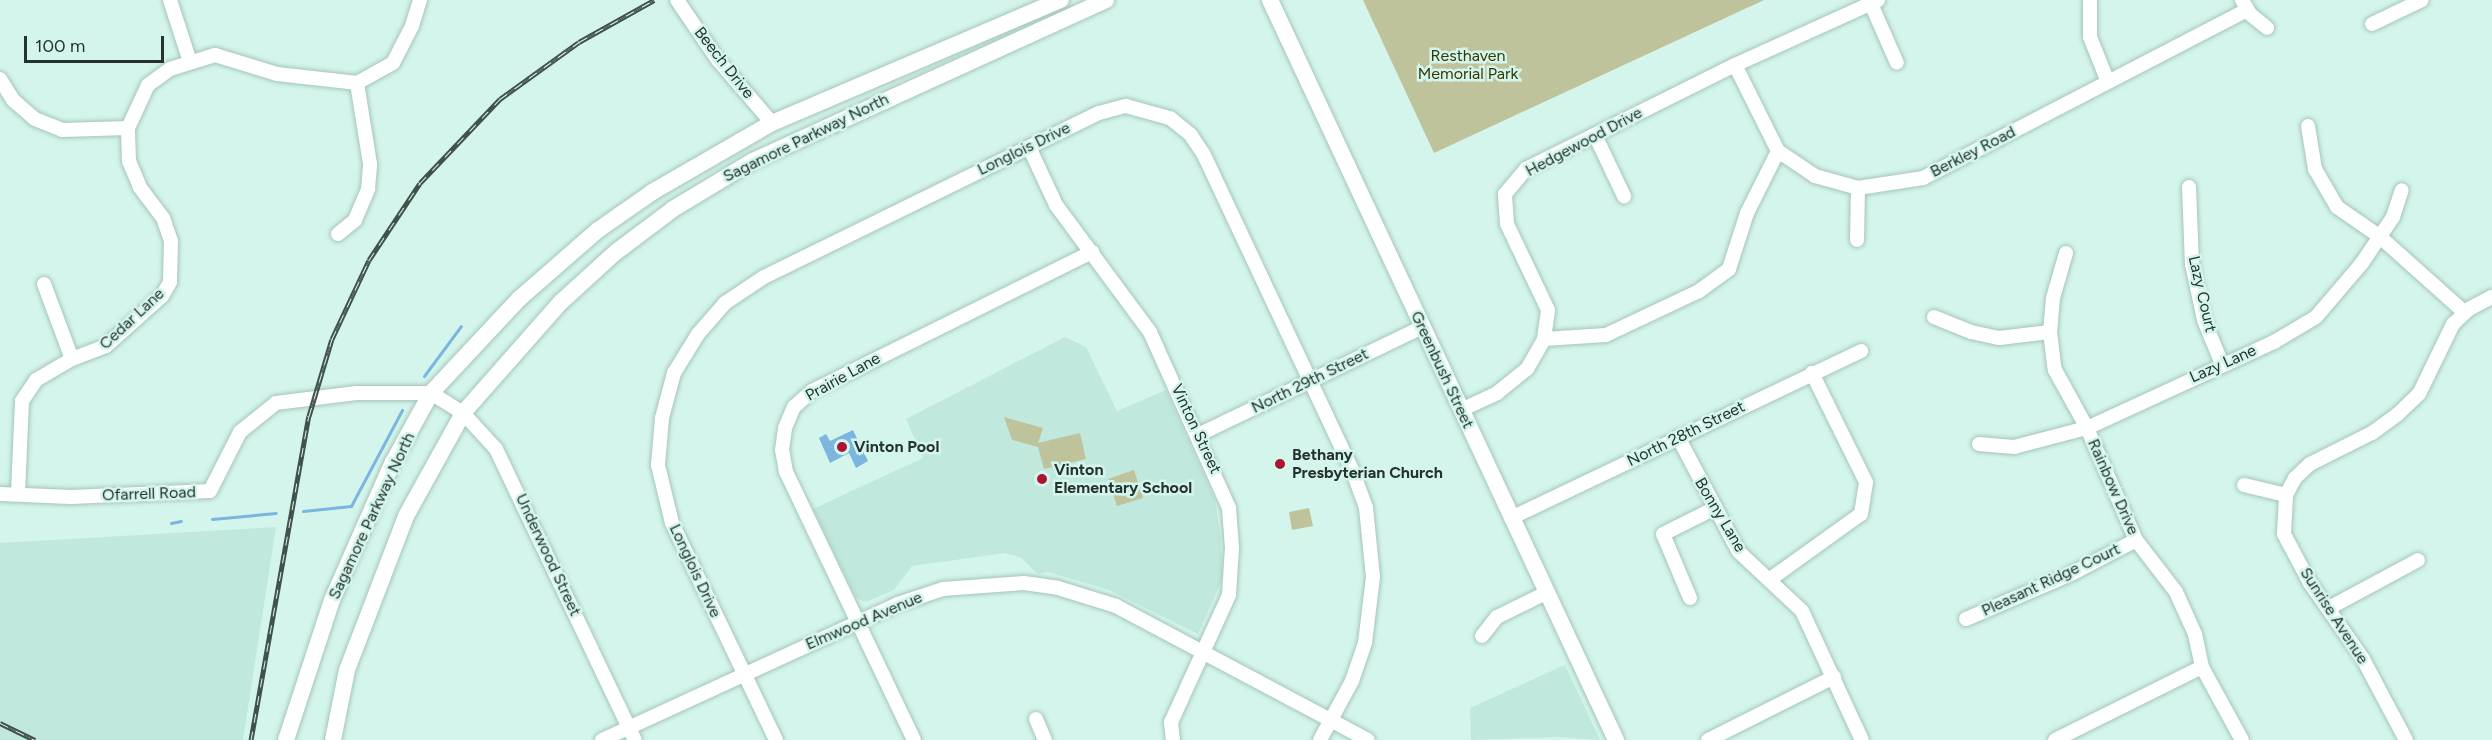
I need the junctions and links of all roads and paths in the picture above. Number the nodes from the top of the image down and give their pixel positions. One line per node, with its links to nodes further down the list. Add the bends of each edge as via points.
1 (170, 0): 13 (street)
2 (420, 0): 18 (street, via 393,63)
3 (677, 0): 19 (street, Beech Drive, via 718,60)
4 (1061, 0): 19 (main road, Sagamore Parkway North)
5 (1106, 0): 48 (main road, Sagamore Parkway North, via 753,160 673,209 616,252 561,302)
6 (1270, 0): 38 (main road, Greenbush Street)
7 (2090, 0): 17 (street, via 2090,37)
8 (2421, 0): 11 (street)
9 (1875, 2): 14 (street); 15 (street, Hedgewood Drive)
10 (2244, 5): 12 (street); 17 (street, Berkley Road)
11 (2372, 24)
12 (2267, 28)
13 (190, 62): 18 (street, Cedar Lane, via 215,55 277,74); 21 (street, Cedar Lane, via 170,69 148,85)
14 (1897, 63)
15 (1735, 65): 22 (street, Hedgewood Drive); 24 (street, Berkley Road)
16 (0, 79): 21 (street, via 13,100 35,119 62,130)
17 (2108, 82): 26 (street, Berkley Road, via 1923,178)
18 (357, 83): 29 (street, via 370,164 368,189 354,220)
19 (772, 123): 46 (main road, Sagamore Parkway North, via 654,191 598,230 520,298)
20 (2308, 126): 30 (street, via 2315,170 2337,207)
21 (128, 128): 42 (street, Cedar Lane, via 129,161 171,241 170,282 162,296 106,346)
22 (1595, 135): 28 (street); 40 (street, Hedgewood Drive, via 1526,169 1505,194 1507,224 1548,310)
23 (1029, 147): 32 (street, Vinton Street, via 1056,205); 45 (street, Longlois Drive, via 1099,113 1126,106 1170,118 1190,134); 70 (street, Longlois Drive, via 764,277 725,303 698,334 674,373 662,418 658,465 672,523)
24 (1778, 151): 26 (street, Berkley Road, via 1815,176); 40 (street, via 1747,213 1730,269 1699,291 1606,335)
25 (2189, 187): 43 (street, Lazy Court, via 2192,264 2204,320)
26 (1858, 188): 31 (street)
27 (2402, 190): 30 (street, Lazy Lane, via 2392,217)
28 (1624, 195)
29 (338, 234)
30 (2379, 236): 36 (street); 43 (street, Lazy Lane, via 2316,317 2274,342)
31 (1857, 240)
32 (1092, 252): 50 (street, Vinton Street, via 1146,325); 66 (street, Prairie Lane, via 831,381 794,407 785,428 782,450 786,472)
33 (2066, 253): 39 (street, Rainbow Drive, via 2053,298)
34 (44, 284): 42 (street)
35 (2492, 297): 36 (street)
36 (2465, 313): 56 (street, via 2453,324 2418,394 2372,433 2310,464 2295,478)
37 (1934, 317): 39 (street, via 1971,333 1999,338)
38 (1422, 327): 45 (street, North 29th Street); 47 (main road, Greenbush Street)
39 (2050, 332): 49 (street, Rainbow Drive, via 2055,370)
40 (1544, 339): 47 (street, Hedgewood Drive, via 1527,369 1497,393)
41 (1861, 351): 44 (street, North 28th Street)
42 (72, 359): 54 (street, Cedar Lane, via 36,380 22,401)
43 (2222, 364): 49 (street, Lazy Lane)
44 (1812, 373): 51 (street, North 28th Street); 61 (street, via 1866,482 1861,514)
45 (1310, 380): 50 (street, North 29th Street); 73 (street, Longlois Drive, via 1366,507 1374,577 1365,643 1352,681)
46 (431, 393): 48 (street, Underwood Street); 54 (street, Ofarrell Road, via 363,393 276,404 240,432 210,491 71,497); 75 (main road, Sagamore Parkway North, via 393,462 332,600)
47 (1461, 410): 58 (main road, Greenbush Street)
48 (464, 413): 74 (street, Underwood Street, via 496,448); 76 (main road, Sagamore Parkway North, via 401,528 347,670)
49 (2086, 428): 52 (street, Lazy Lane, via 2014,447); 59 (street, Rainbow Drive)
50 (1198, 435): 68 (street, Vinton Street, via 1229,508 1232,548 1229,595)
51 (1678, 437): 57 (street, Bonny Lane); 58 (street, North 28th Street)
52 (1979, 444)
53 (2244, 485): 56 (street)
54 (18, 493): 55 (street, Ofarrell Road)
55 (0, 494)
56 (2286, 495): 64 (street, Sunrise Avenue, via 2284,534 2310,584)
57 (1713, 509): 61 (street, Bonny Lane, via 1739,552); 63 (street, via 1663,534)
58 (1511, 518): 62 (main road, Greenbush Street)
59 (2136, 540): 65 (street, Pleasant Ridge Court, via 2072,574); 69 (street, Rainbow Drive, via 2176,592 2195,634)
60 (2418, 560): 64 (street)
61 (1769, 580): 71 (street, Bonny Lane, via 1802,611)
62 (1546, 593): 67 (street, via 1497,617); 84 (main road, Greenbush Street)
63 (1690, 598)
64 (2329, 608): 89 (street, Sunrise Avenue, via 2363,659)
65 (1966, 619)
66 (856, 620): 68 (street, Elmwood Avenue, via 943,589 1024,583 1058,588 1116,606); 70 (street, Elmwood Avenue); 79 (street, Prairie Lane)
67 (1482, 636)
68 (1201, 651): 73 (street, Elmwood Avenue); 81 (street, Vinton Street, via 1171,722)
69 (2202, 667): 87 (street); 88 (street, Rainbow Drive)
70 (745, 675): 74 (street, Elmwood Avenue); 78 (street, Longlois Drive)
71 (1833, 677): 85 (street); 86 (street, Bonny Lane)
72 (1036, 719): 80 (street)
73 (1331, 720): 82 (street, Longlois Drive); 83 (street, Elmwood Avenue)
74 (632, 734): 77 (street, Elmwood Avenue)
75 (286, 740)
76 (333, 740)
77 (602, 740)
78 (776, 740)
79 (914, 740)
80 (1045, 740)
81 (1173, 740)
82 (1320, 740)
83 (1368, 740)
84 (1616, 740)
85 (1708, 740)
86 (1862, 740)
87 (2055, 740)
88 (2242, 740)
89 (2406, 740)

